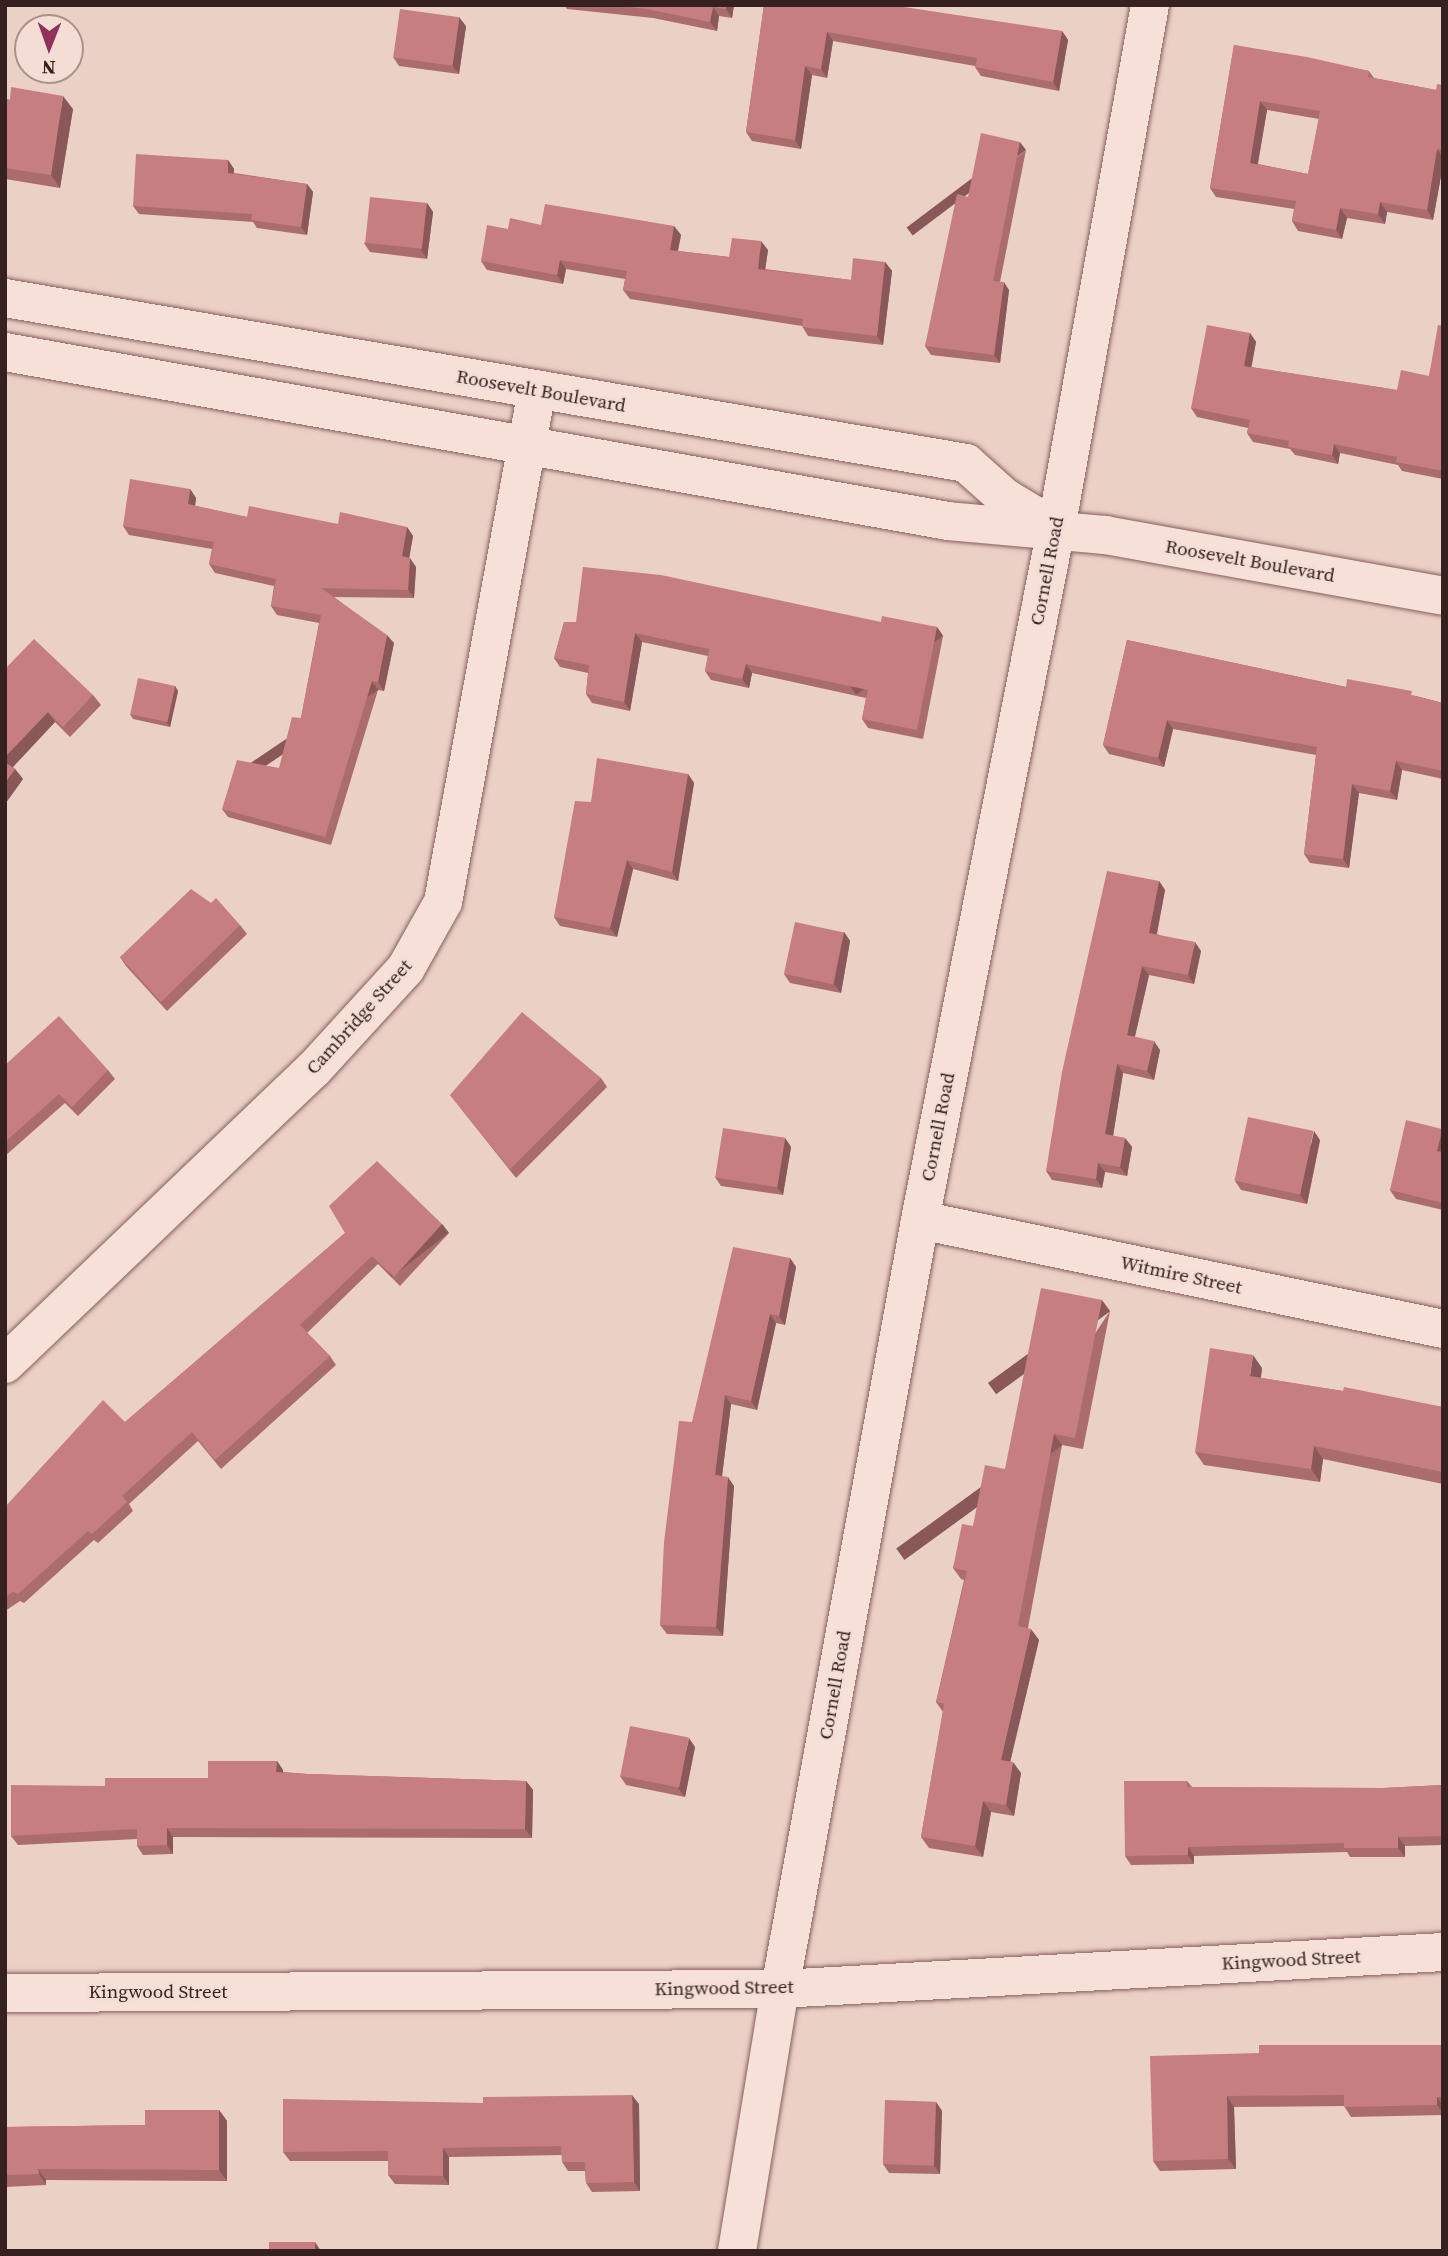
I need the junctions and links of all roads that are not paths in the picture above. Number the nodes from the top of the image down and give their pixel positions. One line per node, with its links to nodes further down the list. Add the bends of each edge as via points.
1 (1150, 5): 6 (street, Cornell Road)
2 (5, 298): 4 (street, Roosevelt Boulevard)
3 (5, 352): 5 (street, Roosevelt Boulevard)
4 (537, 390): 5 (street, Cambridge Street); 6 (street, Roosevelt Boulevard, via 966,463 1004,497)
5 (525, 448): 6 (street, Roosevelt Boulevard, via 948,521); 10 (street, Cambridge Street, via 443,902 406,968 313,1070)
6 (1056, 528): 7 (street, Roosevelt Boulevard); 8 (street, Cornell Road)
7 (1443, 596)
8 (920, 1220): 9 (street, Witmire Street); 12 (street, Cornell Road)
9 (1443, 1329)
10 (5, 1364)
11 (1443, 1952): 12 (street, Kingwood Street)
12 (780, 1989): 13 (street, Kingwood Street); 14 (street, Cornell Road)
13 (5, 1993)
14 (737, 2251)

